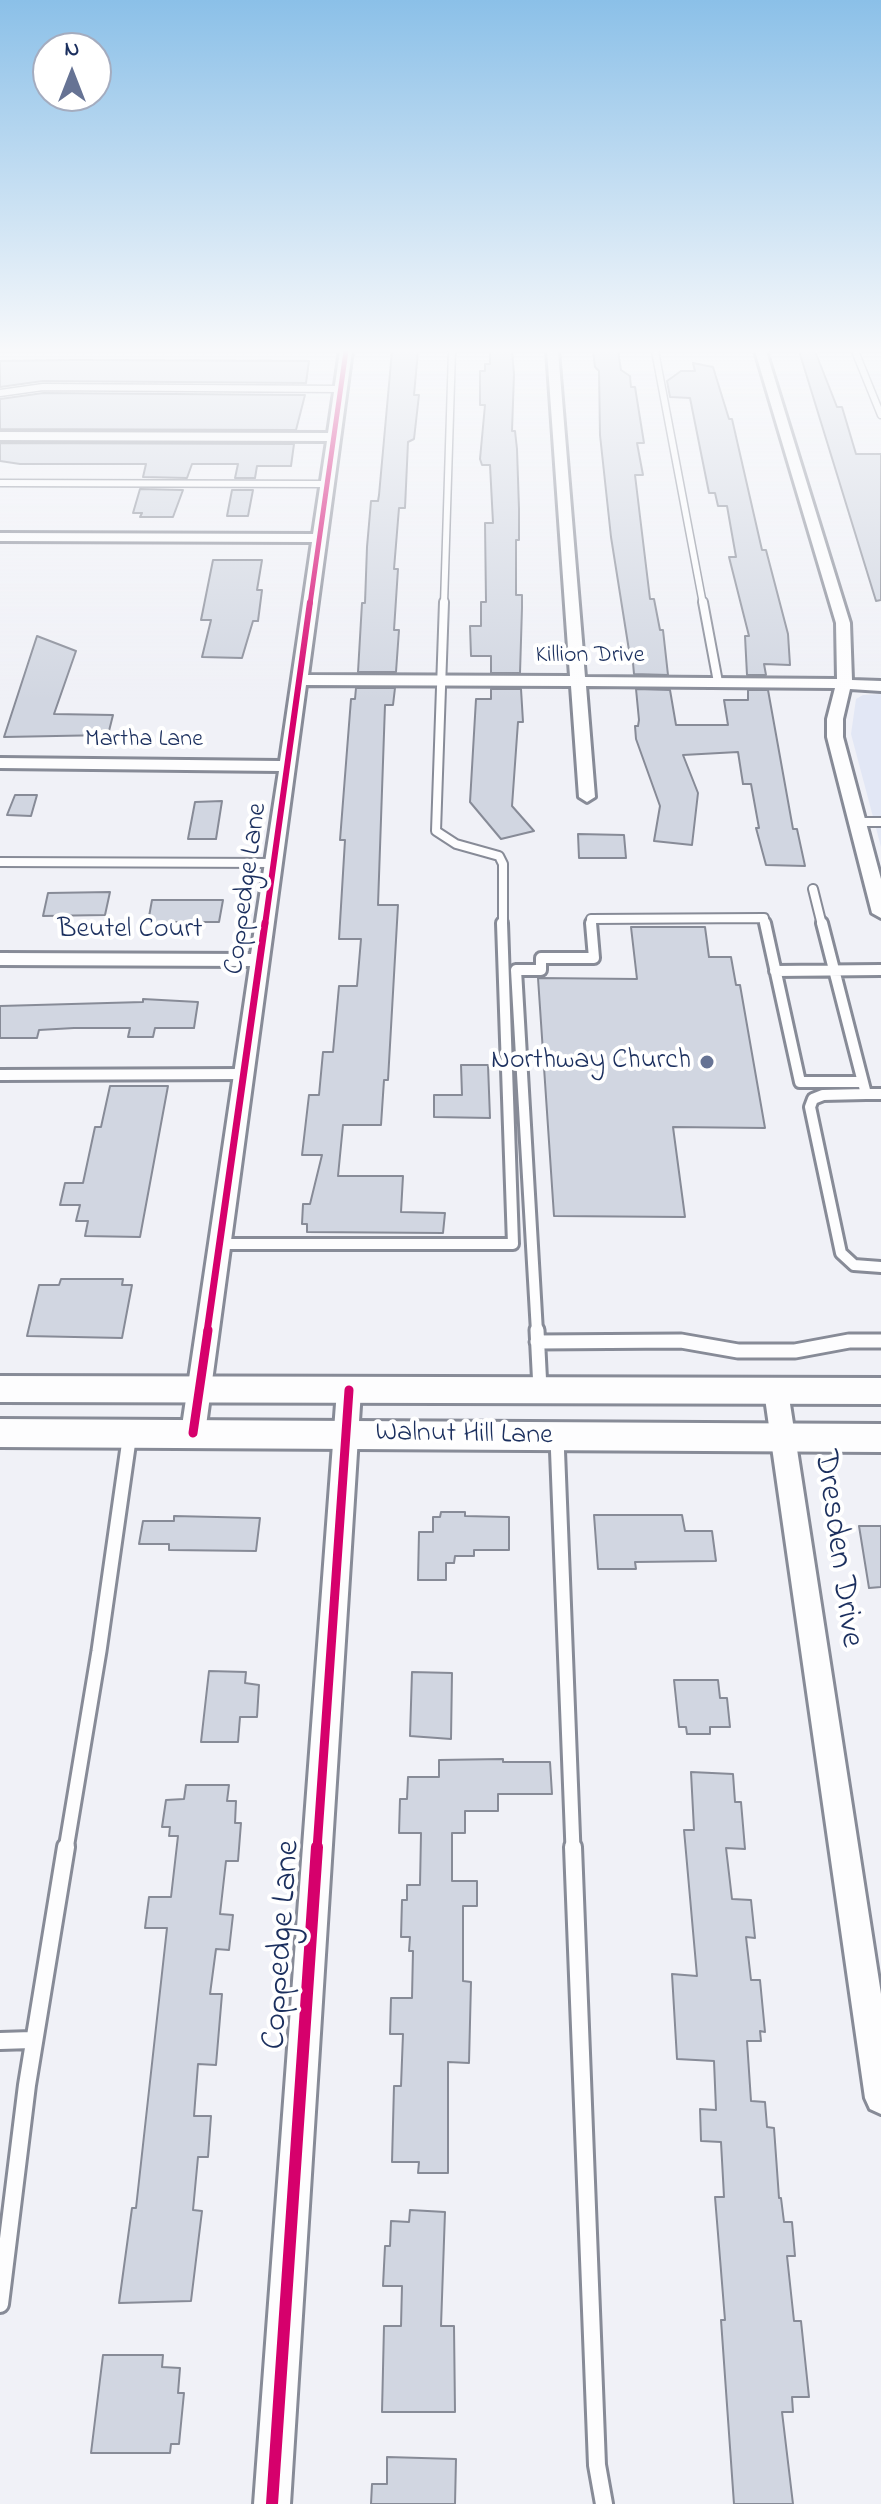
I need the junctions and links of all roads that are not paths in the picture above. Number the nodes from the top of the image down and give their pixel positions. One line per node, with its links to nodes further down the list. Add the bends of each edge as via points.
1 (329, 468): 7 (street, Coppedge Lane)
2 (448, 468): 11 (lane)
3 (561, 468): 12 (street)
4 (677, 468): 13 (lane)
5 (796, 468): 14 (street, via 843,623)
6 (0, 483): 7 (lane)
7 (327, 484): 9 (street, Coppedge Lane)
8 (0, 537): 9 (street)
9 (320, 538): 10 (street, Coppedge Lane)
10 (299, 680): 11 (street, Killion Drive); 17 (street, Coppedge Lane)
11 (441, 681): 12 (street, Killion Drive); 36 (lane, via 436,831 440,838 499,856 503,864 513,1244)
12 (577, 681): 13 (street, Killion Drive); 18 (street)
13 (718, 682): 14 (street, Killion Drive)
14 (842, 684): 15 (street, Killion Drive); 19 (street, via 835,737)
15 (881, 686)
16 (0, 763): 17 (street, Martha Lane)
17 (287, 766): 22 (street, Coppedge Lane)
18 (587, 797)
19 (857, 822): 20 (lane); 24 (street)
20 (881, 822)
21 (0, 862): 22 (lane)
22 (274, 863): 27 (street, Coppedge Lane)
23 (813, 889): 30 (lane)
24 (878, 891): 25 (street)
25 (881, 913)
26 (0, 959): 27 (street, Beutel Court)
27 (260, 960): 31 (street, Coppedge Lane)
28 (881, 970): 30 (lane)
29 (775, 971): 30 (lane); 33 (lane, via 800,1082); 39 (lane, via 764,918 591,919 594,958 541,958 541,970 516,970)
30 (834, 971): 33 (lane)
31 (244, 1074): 32 (lane); 36 (street, Coppedge Lane)
32 (0, 1075)
33 (863, 1082): 34 (lane)
34 (866, 1094): 35 (lane); 37 (lane, via 823,1095 810,1107 841,1253 854,1265)
35 (881, 1094)
36 (220, 1244): 41 (street, Coppedge Lane)
37 (881, 1267)
38 (881, 1341): 39 (lane, via 795,1351 681,1341)
39 (537, 1342): 43 (lane)
40 (0, 1389): 41 (main road, Walnut Hill Lane)
41 (200, 1389): 42 (main road, Walnut Hill Lane); 48 (street, Coppedge Lane)
42 (349, 1390): 43 (main road, Walnut Hill Lane); 49 (street, Coppedge Lane)
43 (540, 1390): 44 (main road, Walnut Hill Lane); 50 (main road)
44 (776, 1391): 45 (main road, Walnut Hill Lane); 51 (street, Dresden Drive)
45 (881, 1391)
46 (0, 1433): 47 (main road, Walnut Hill Lane)
47 (130, 1433): 48 (main road, Walnut Hill Lane); 53 (lane)
48 (193, 1433): 49 (main road, Walnut Hill Lane)
49 (345, 1435): 50 (main road, Walnut Hill Lane); 57 (street, Coppedge Lane)
50 (549, 1438): 51 (main road, Walnut Hill Lane); 58 (lane, via 597,2465)
51 (783, 1438): 52 (main road, Walnut Hill Lane); 55 (street, Dresden Drive)
52 (881, 1438)
53 (32, 2040): 54 (lane); 56 (lane)
54 (0, 2041)
55 (881, 2098)
56 (0, 2304)
57 (272, 2504)
58 (604, 2504)

